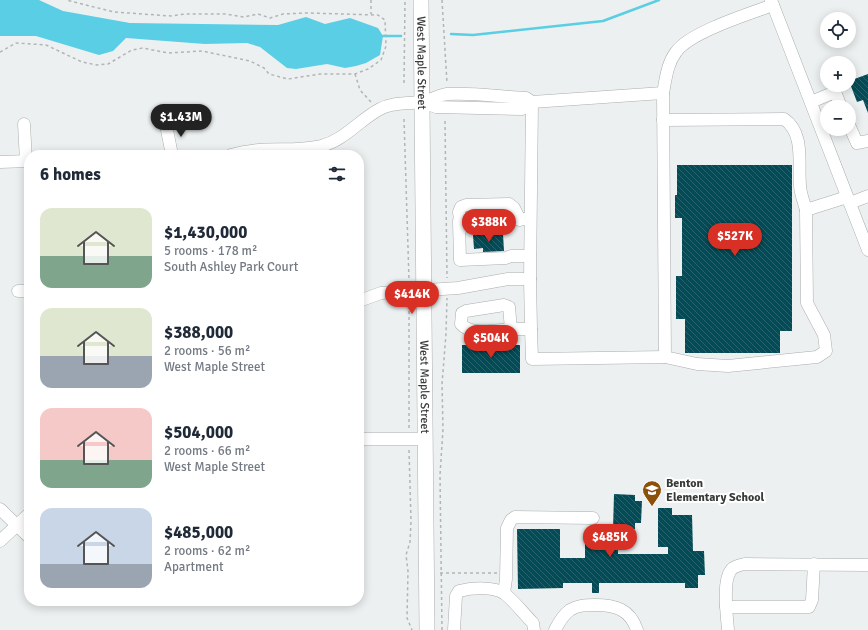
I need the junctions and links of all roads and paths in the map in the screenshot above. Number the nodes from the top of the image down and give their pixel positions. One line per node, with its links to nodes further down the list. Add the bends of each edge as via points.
1 (66, 0): 7 (path, via 114,12 172,16 225,14 244,17 258,14 270,18 283,14 307,13)
2 (371, 0): 7 (path)
3 (405, 0): 10 (path)
4 (421, 0): 15 (main road, West Maple Street)
5 (442, 0): 11 (path)
6 (772, 2): 12 (street, via 682,45 667,70); 17 (street)
7 (372, 14): 9 (path, via 385,20 386,46 381,60)
8 (0, 52): 9 (path, via 16,43 46,45 82,62 96,65 108,64 132,50 143,48 168,53 202,51 250,61 264,68 269,74 288,79 320,74)
9 (356, 74): 14 (path, via 360,90)
10 (404, 83)
11 (447, 83)
12 (663, 93): 16 (street); 19 (street)
13 (838, 100): 17 (street, via 835,92)
14 (371, 102)
15 (422, 102): 16 (street, via 446,94 526,98); 28 (street, via 396,103 381,108); 38 (main road, West Maple Street)
16 (532, 102): 34 (street)
17 (811, 102): 32 (street)
18 (404, 119): 40 (path)
19 (663, 120): 33 (street, via 784,119 790,123 799,144 800,187); 44 (street)
20 (445, 121): 39 (path)
21 (24, 124): 25 (street)
22 (166, 125): 26 (street)
23 (854, 136): 24 (street, via 857,143)
24 (868, 141)
25 (27, 150)
26 (171, 150)
27 (252, 150): 28 (street)
28 (323, 150)
29 (24, 161): 30 (street)
30 (0, 162)
31 (868, 196): 32 (street)
32 (848, 200): 33 (street); 35 (street)
33 (806, 210): 44 (street, via 807,303 824,335 826,351 817,357 728,366 697,364)
34 (525, 219): 36 (street); 36 (street, via 459,221 460,260)
35 (868, 250)
36 (530, 256): 37 (street)
37 (530, 279): 39 (street, via 508,279); 43 (street)
38 (425, 289): 39 (street); 40 (street); 47 (main road, West Maple Street)
39 (447, 289): 56 (path, via 442,384)
40 (409, 290): 41 (street, via 381,293); 46 (path)
41 (364, 299)
42 (511, 329): 43 (street)
43 (531, 329): 44 (street, via 532,359)
44 (664, 357)
45 (364, 439): 46 (street)
46 (409, 439): 47 (street); 60 (path, via 411,521 410,542 406,555 407,618)
47 (426, 439): 61 (main road, West Maple Street)
48 (0, 509): 51 (street)
49 (593, 518): 58 (street, via 515,517 511,520 507,528)
50 (24, 519): 51 (street)
51 (17, 526): 52 (street); 53 (street)
52 (24, 532)
53 (0, 542)
54 (814, 564): 55 (street); 59 (street, via 735,566 727,579); 59 (street, via 812,600 809,607)
55 (868, 565)
56 (440, 573): 57 (path); 62 (path)
57 (498, 573)
58 (504, 593): 63 (street, via 496,590 459,591 456,596); 64 (street, via 533,623)
59 (726, 607): 67 (street)
60 (412, 630)
61 (427, 630)
62 (442, 630)
63 (454, 630)
64 (534, 630)
65 (556, 630): 66 (street, via 561,619 570,610 584,604 612,605 628,615)
66 (637, 630)
67 (728, 630)

